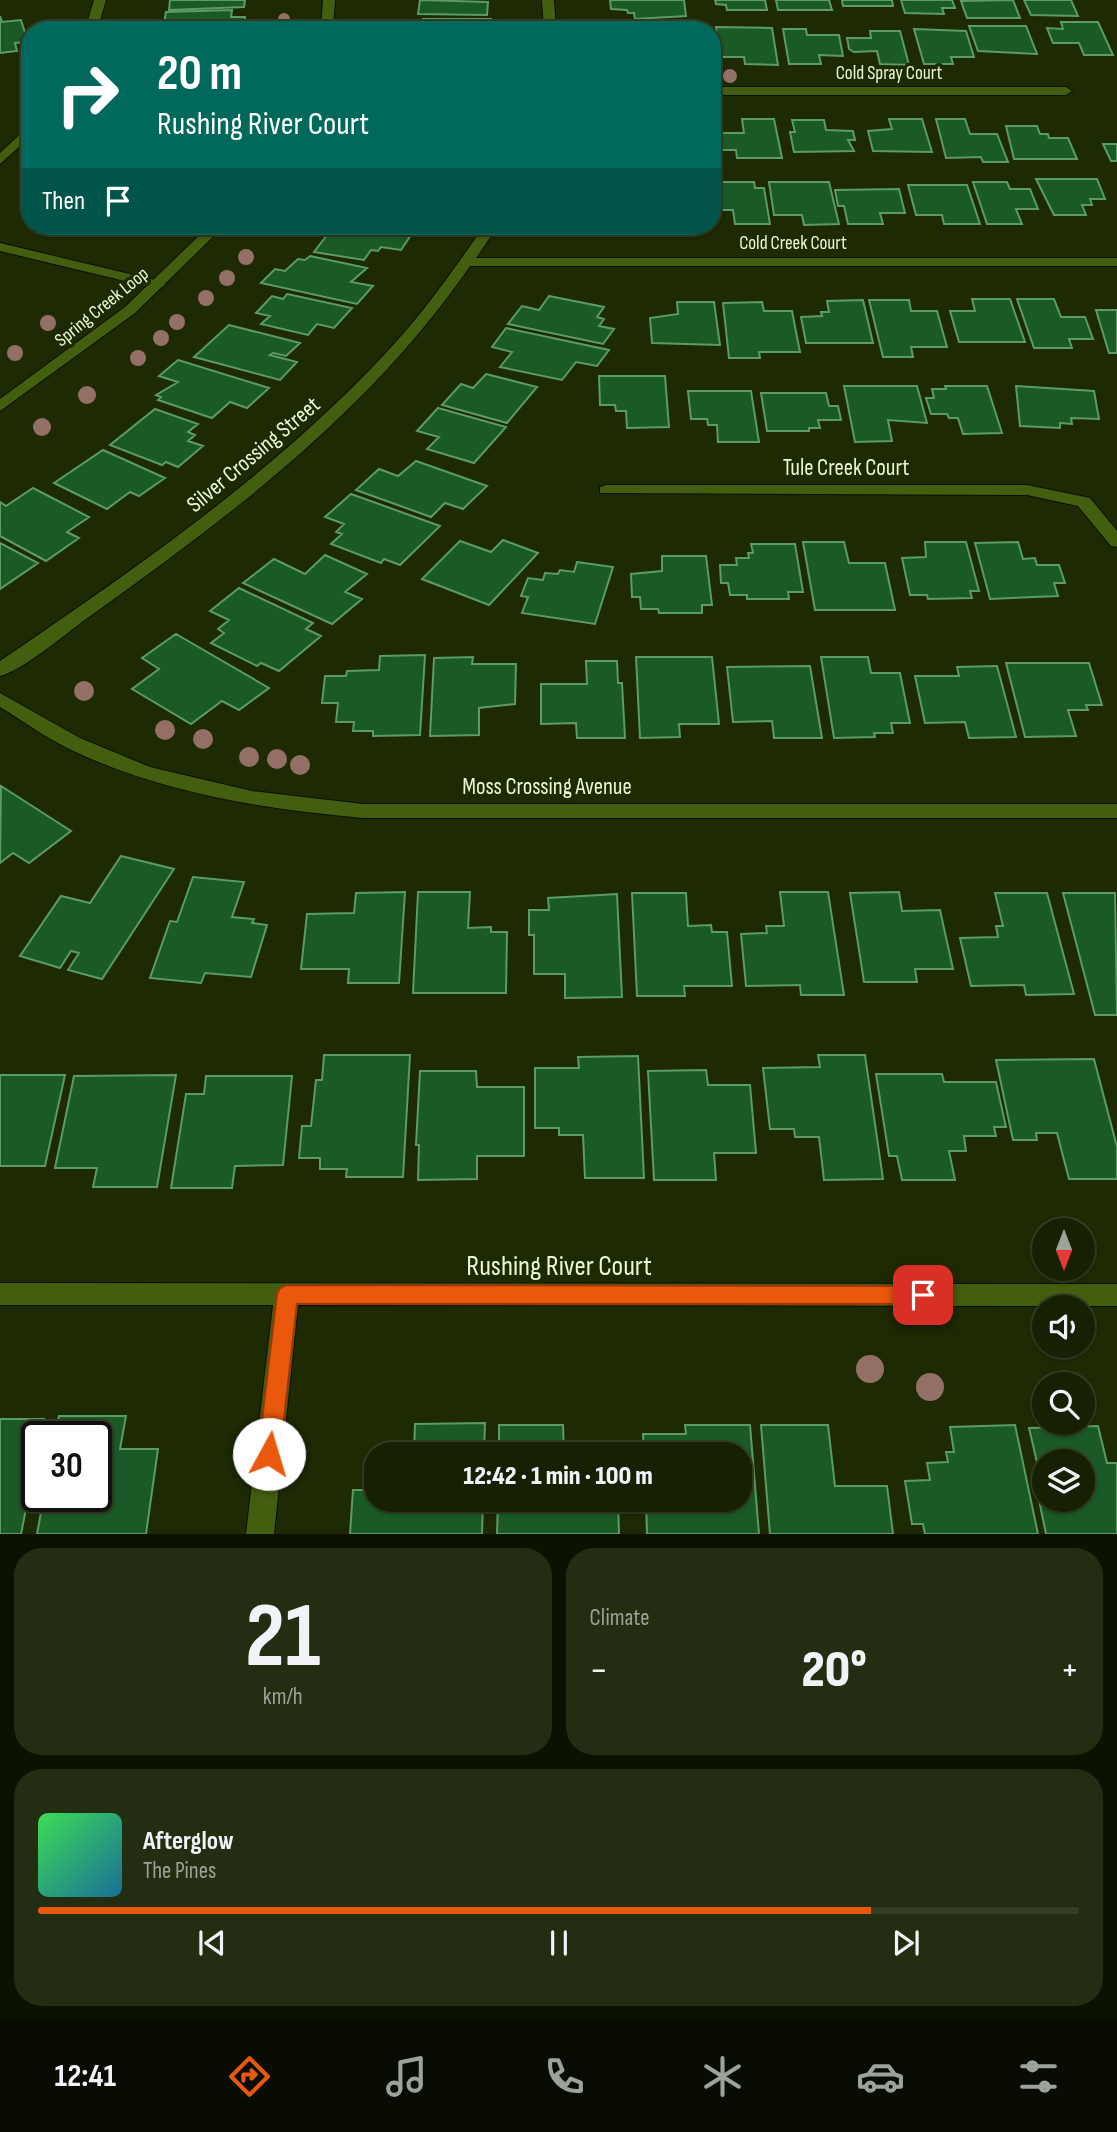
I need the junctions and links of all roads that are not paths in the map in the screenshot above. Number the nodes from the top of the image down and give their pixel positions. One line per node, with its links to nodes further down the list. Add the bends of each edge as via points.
1 (100, 0): 4 (street)
2 (329, 0): 5 (street)
3 (548, 0): 6 (street)
4 (94, 21)
5 (328, 21)
6 (549, 21)
7 (721, 91): 8 (street, Cold Spray Court)
8 (1066, 91)
9 (21, 138): 10 (street)
10 (0, 160)
11 (208, 235): 16 (street, Spring Creek Loop)
12 (486, 235): 14 (street, Silver Crossing Street)
13 (0, 247): 16 (street)
14 (469, 262): 15 (street, Cold Creek Court); 20 (street, Silver Crossing Street, via 392,358 326,424 150,567)
15 (1117, 262)
16 (158, 285): 17 (street, Spring Creek Loop)
17 (0, 406)
18 (606, 490): 19 (street, Tule Creek Court, via 1027,490 1084,502)
19 (1117, 542)
20 (0, 670)
21 (0, 699): 22 (street, Moss Crossing Avenue, via 72,743 138,771 211,792 280,804 363,811)
22 (1117, 811)
23 (0, 1294): 24 (street, Rushing River Court)
24 (287, 1294): 25 (street, Rushing River Court); 26 (street)
25 (1117, 1295)
26 (260, 1534)

